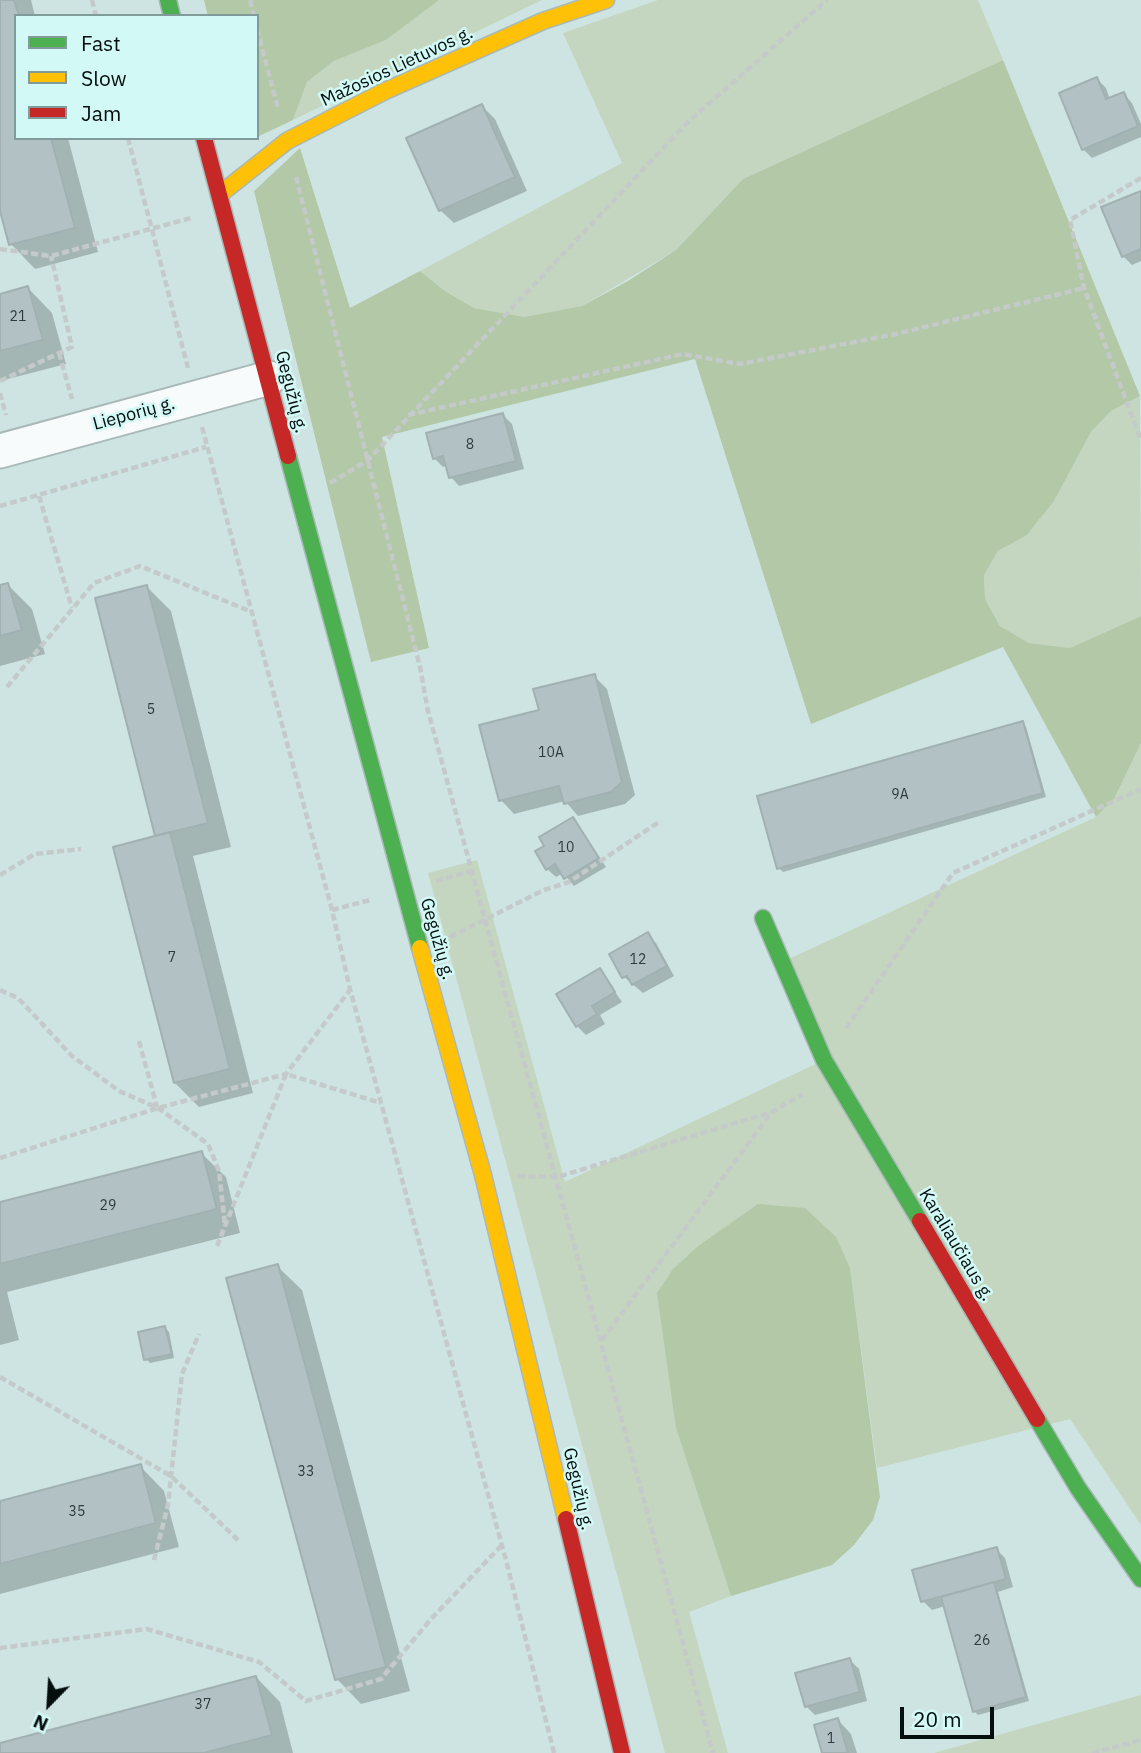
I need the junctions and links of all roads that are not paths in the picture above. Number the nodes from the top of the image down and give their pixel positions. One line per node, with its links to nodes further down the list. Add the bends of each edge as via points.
1 (606, 0): 3 (main road, Mažosios Lietuvos g., via 543,21 385,90 288,141)
2 (205, 140): 3 (main road, Gegužių g.)
3 (221, 203): 4 (main road, Gegužių g.)
4 (269, 378): 5 (street, Lieporių g.); 8 (main road, Gegužių g., via 483,1175)
5 (0, 451)
6 (763, 918): 7 (main road, Karaliaučiaus g., via 824,1060 1078,1489)
7 (1141, 1579)
8 (622, 1753)

